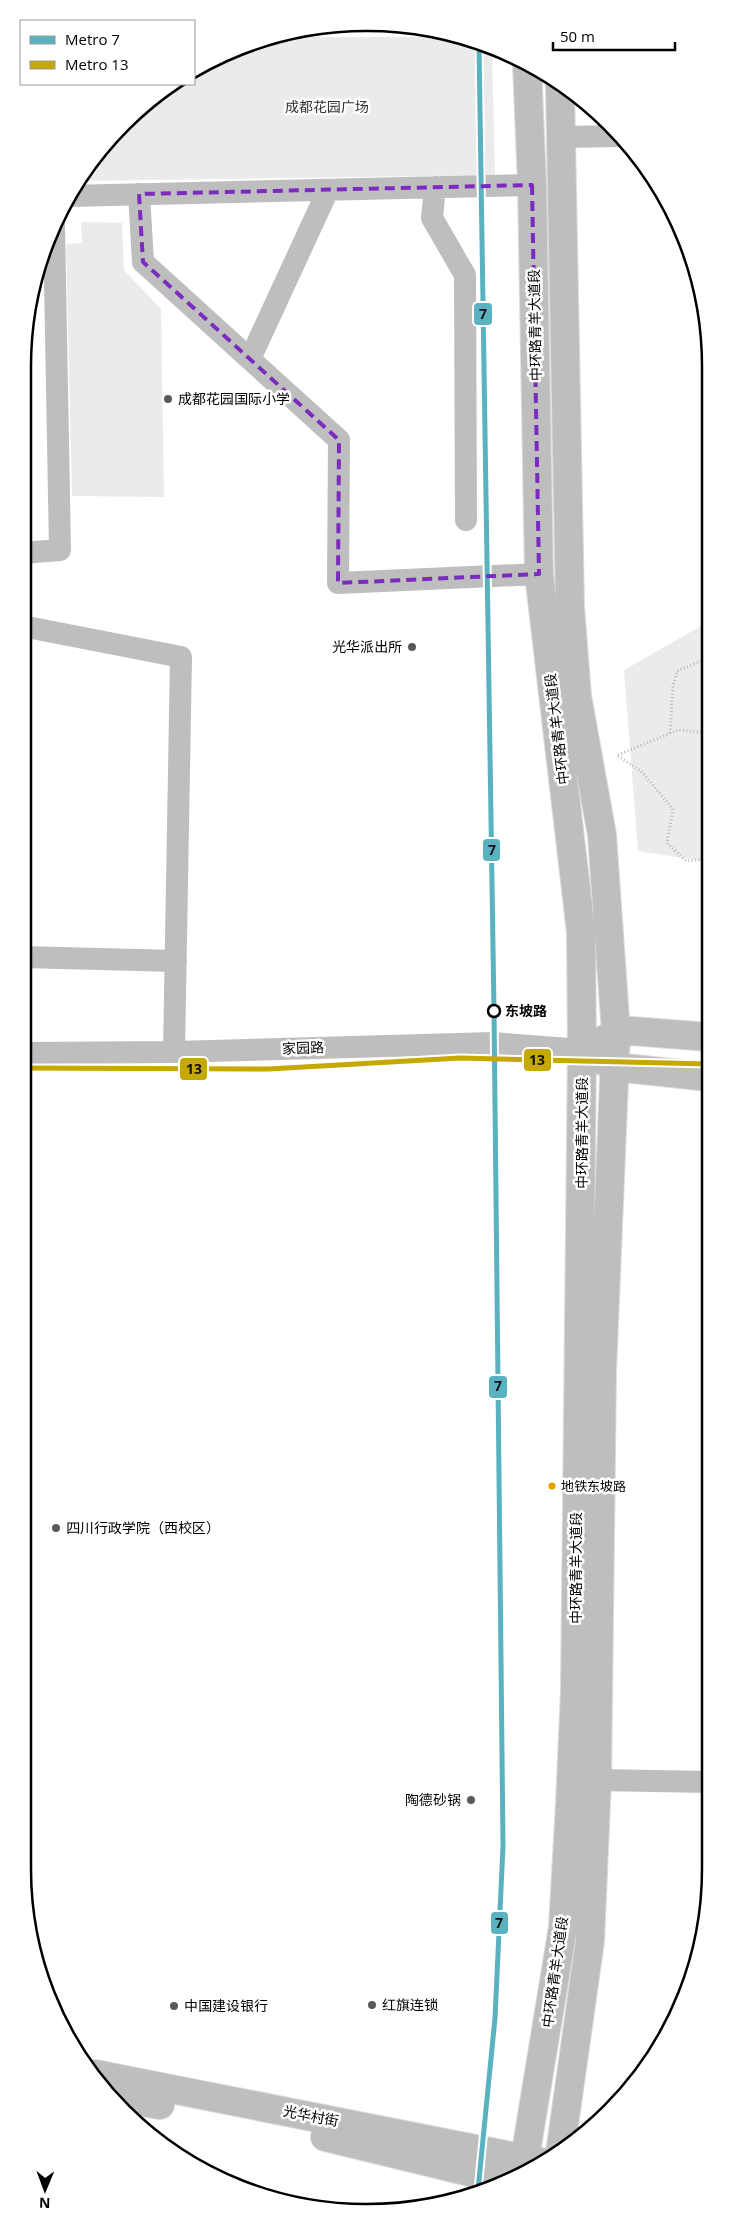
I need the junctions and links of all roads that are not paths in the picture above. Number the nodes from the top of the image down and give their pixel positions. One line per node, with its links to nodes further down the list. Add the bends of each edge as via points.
1 (527, 73): 5 (main road, 中环路青羊大道段)
2 (560, 93): 4 (main road, 中环路青羊大道段)
3 (611, 136): 4 (street)
4 (562, 137): 18 (main road, 中环路青羊大道段, via 570,607 577,696 602,835)
5 (532, 185): 6 (street); 14 (main road, 中环路青羊大道段)
6 (435, 187): 7 (street); 12 (street, via 432,218 465,275)
7 (328, 190): 8 (street); 11 (street)
8 (139, 194): 9 (street); 11 (street, via 143,262)
9 (78, 196)
10 (54, 245): 13 (street, via 60,550)
11 (250, 359): 14 (street, via 339,440 338,583)
12 (466, 520)
13 (31, 552)
14 (539, 574): 20 (main road, 中环路青羊大道段, via 581,932)
15 (31, 628): 17 (street, via 181,657)
16 (31, 957): 17 (street)
17 (176, 961): 21 (street)
18 (616, 1033): 19 (main road, via 632,1031); 20 (main road); 23 (main road, 中环路青羊大道段)
19 (702, 1036)
20 (582, 1050): 21 (street, 家园路, via 493,1043); 23 (main road); 30 (main road, 中环路青羊大道段, via 571,1794 563,1927)
21 (174, 1052): 22 (street, 家园路)
22 (31, 1054)
23 (615, 1067): 24 (main road); 25 (main road, 中环路青羊大道段, via 602,1371)
24 (702, 1076)
25 (597, 1780): 26 (street); 29 (main road, 中环路青羊大道段, via 590,1940)
26 (702, 1782)
27 (103, 2076): 31 (main road, 光华村街)
28 (123, 2099): 32 (main road, 光华村街, via 287,2127)
29 (562, 2141)
30 (530, 2161)
31 (527, 2162)
32 (495, 2178)

